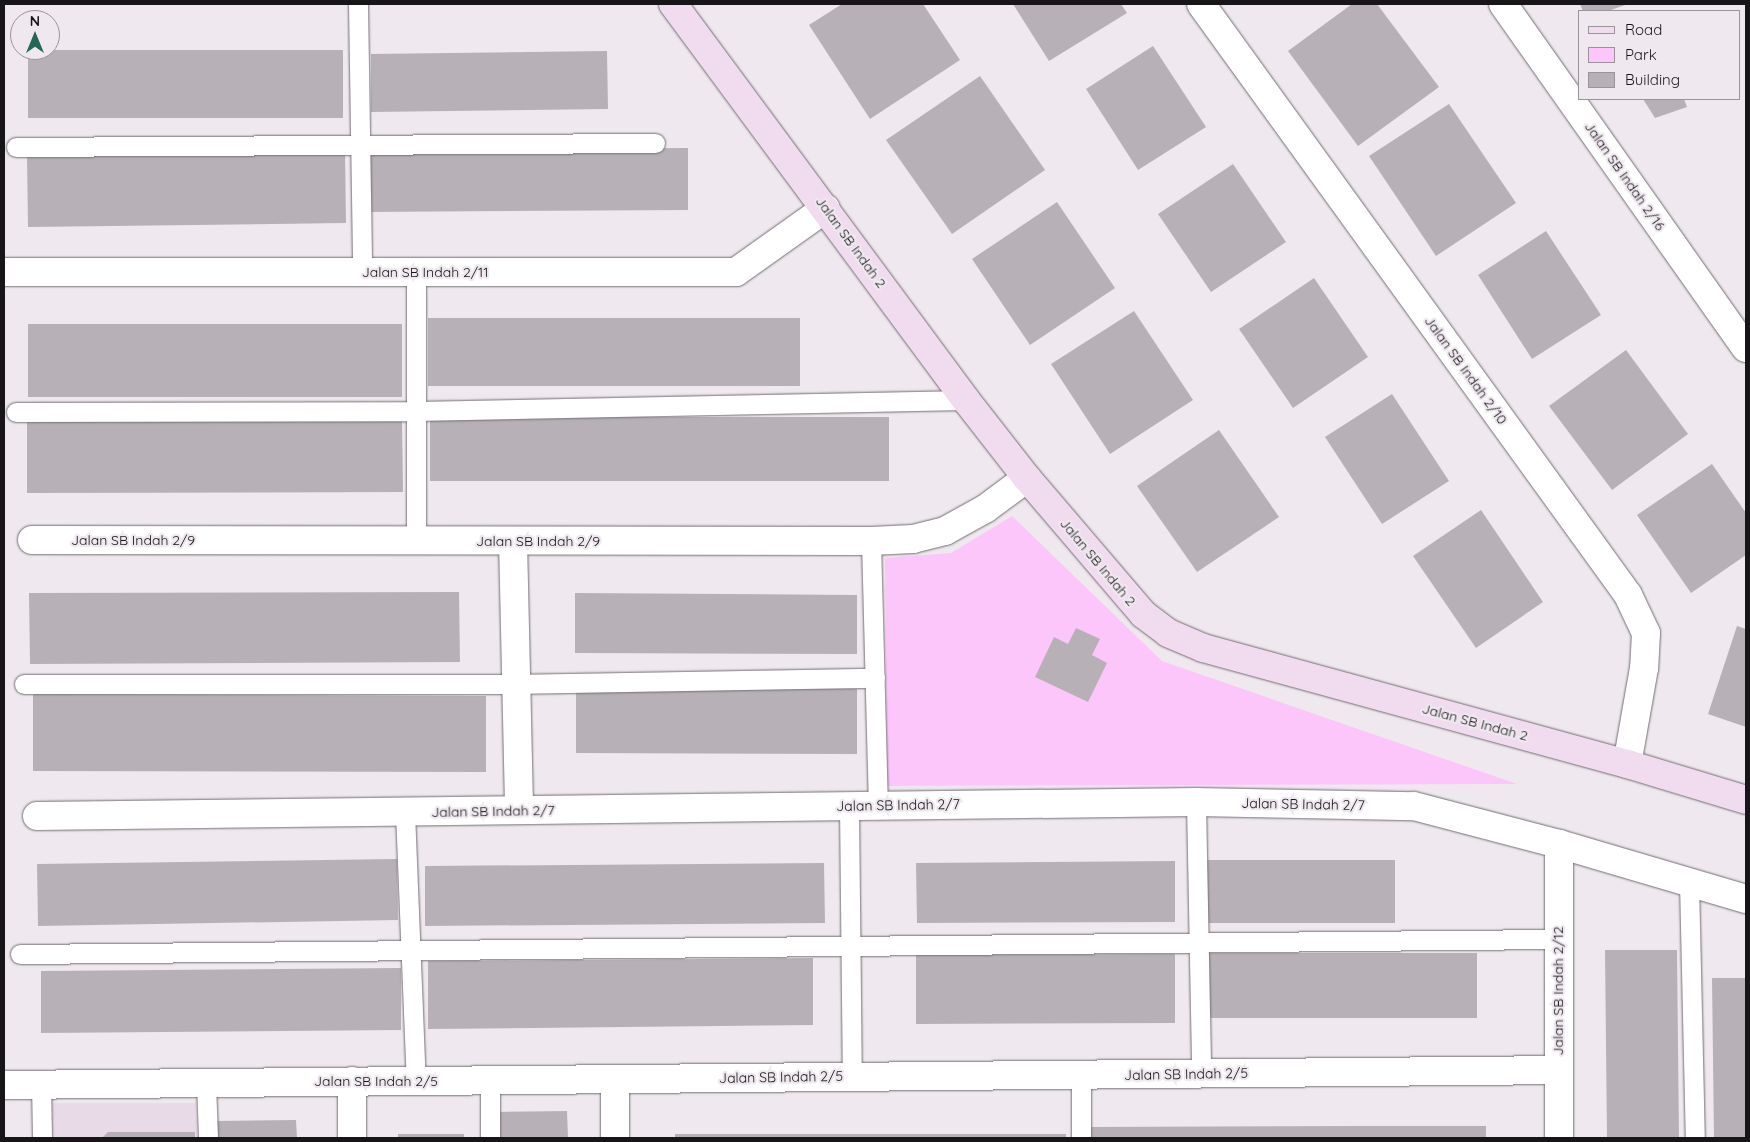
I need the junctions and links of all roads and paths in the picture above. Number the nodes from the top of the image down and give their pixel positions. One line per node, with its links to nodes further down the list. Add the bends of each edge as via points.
1 (358, 4): 6 (lane)
2 (673, 4): 8 (street, Jalan SB Indah 2)
3 (1201, 4): 24 (street, Jalan SB Indah 2/10, via 1628,595 1646,633 1644,668)
4 (1503, 4): 12 (street, Jalan SB Indah 2/16)
5 (656, 142): 6 (lane)
6 (359, 146): 7 (lane); 10 (lane)
7 (16, 147)
8 (826, 208): 11 (street, Jalan SB Indah 2/11, via 736,272); 13 (street, Jalan SB Indah 2)
9 (4, 272): 10 (street, Jalan SB Indah 2/11)
10 (362, 272): 11 (street, Jalan SB Indah 2/11)
11 (416, 272): 14 (lane)
12 (1746, 348)
13 (966, 400): 14 (lane); 16 (street, Jalan SB Indah 2)
14 (415, 411): 15 (lane); 18 (lane)
15 (16, 412)
16 (1027, 478): 19 (street, Jalan SB Indah 2/9, via 985,509 945,531 913,539); 24 (street, Jalan SB Indah 2, via 1143,614 1168,633 1203,648)
17 (32, 540): 18 (street, Jalan SB Indah 2/9)
18 (416, 540): 20 (street, Jalan SB Indah 2/9)
19 (871, 541): 20 (street, Jalan SB Indah 2/9); 21 (lane)
20 (513, 542): 23 (street)
21 (875, 678): 23 (lane); 27 (lane)
22 (24, 684): 23 (lane)
23 (516, 684): 29 (street)
24 (1627, 764): 25 (street, Jalan SB Indah 2)
25 (1746, 800)
26 (1196, 802): 27 (street, Jalan SB Indah 2/7); 32 (street, Jalan SB Indah 2/7, via 1414,806); 36 (lane)
27 (878, 805): 28 (street, Jalan SB Indah 2/7)
28 (849, 806): 29 (street, Jalan SB Indah 2/7); 37 (lane)
29 (518, 810): 30 (street, Jalan SB Indah 2/7)
30 (406, 812): 31 (street, Jalan SB Indah 2/7); 38 (lane)
31 (37, 816)
32 (1559, 844): 33 (street, Jalan SB Indah 2/7); 35 (street, Jalan SB Indah 2/12)
33 (1689, 882): 34 (street, Jalan SB Indah 2/7); 58 (lane)
34 (1746, 899)
35 (1558, 939): 36 (lane); 40 (street, Jalan SB Indah 2/12)
36 (1198, 943): 37 (lane); 42 (lane)
37 (850, 947): 38 (lane); 43 (lane)
38 (411, 951): 39 (lane); 47 (lane)
39 (20, 954)
40 (1558, 1070): 42 (street, Jalan SB Indah 2/5); 57 (street, Jalan SB Indah 2/12)
41 (1081, 1074): 42 (street, Jalan SB Indah 2/5); 43 (street, Jalan SB Indah 2/5); 56 (lane)
42 (1201, 1074)
43 (852, 1077): 44 (street, Jalan SB Indah 2/5)
44 (614, 1079): 45 (street, Jalan SB Indah 2/5); 55 (street)
45 (490, 1080): 47 (street, Jalan SB Indah 2/5); 54 (lane)
46 (352, 1081): 47 (street, Jalan SB Indah 2/5); 48 (street, Jalan SB Indah 2/5); 53 (street)
47 (416, 1081)
48 (206, 1083): 50 (street, Jalan SB Indah 2/5); 52 (lane)
49 (4, 1084): 50 (street, Jalan SB Indah 2/5)
50 (41, 1084): 51 (lane)
51 (42, 1138)
52 (208, 1138)
53 (352, 1138)
54 (490, 1138)
55 (615, 1138)
56 (1081, 1138)
57 (1560, 1138)
58 (1695, 1138)

